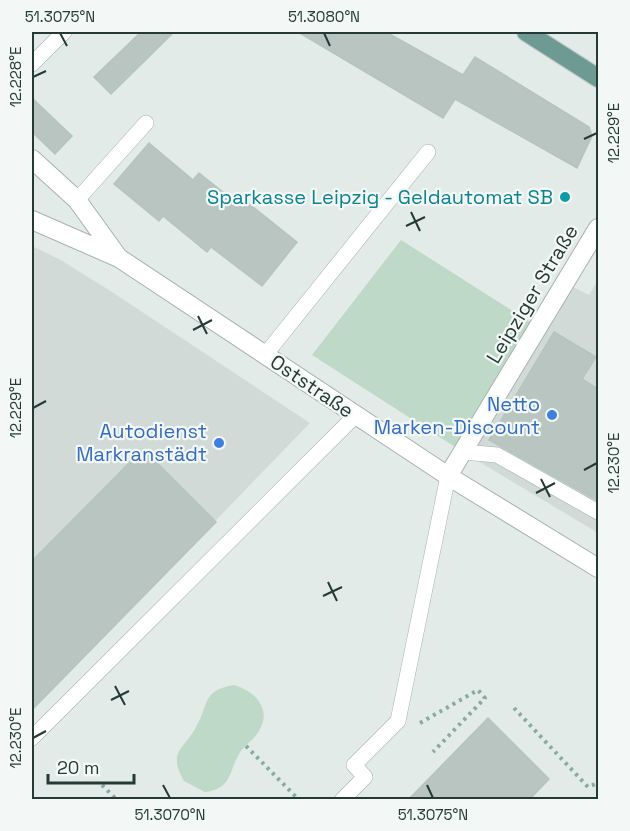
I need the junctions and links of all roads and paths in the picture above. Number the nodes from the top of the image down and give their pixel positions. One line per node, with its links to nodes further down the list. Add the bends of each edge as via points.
1 (64, 32): 3 (lane)
2 (526, 32): 4 (main road)
3 (32, 64)
4 (598, 78)
5 (146, 123): 8 (lane)
6 (428, 152): 12 (lane)
7 (32, 159): 8 (street, Oststraße)
8 (77, 200): 11 (street, Oststraße)
9 (32, 220): 11 (street, Oststraße)
10 (598, 228): 14 (street, Leipziger Straße)
11 (119, 258): 12 (street, Oststraße)
12 (265, 355): 13 (street, Oststraße)
13 (356, 415): 15 (street, Oststraße); 20 (lane)
14 (463, 452): 15 (street, Leipziger Straße); 16 (lane, via 496,455)
15 (448, 476): 17 (street, Oststraße); 19 (lane)
16 (598, 512)
17 (598, 568)
18 (514, 708): 23 (path, via 588,787)
19 (398, 721): 22 (path, via 410,729 478,690 485,698); 27 (lane, via 354,765 365,777)
20 (32, 738)
21 (246, 746): 26 (path)
22 (433, 752)
23 (598, 783)
24 (102, 785): 25 (path)
25 (117, 800)
26 (299, 800)
27 (342, 800)

